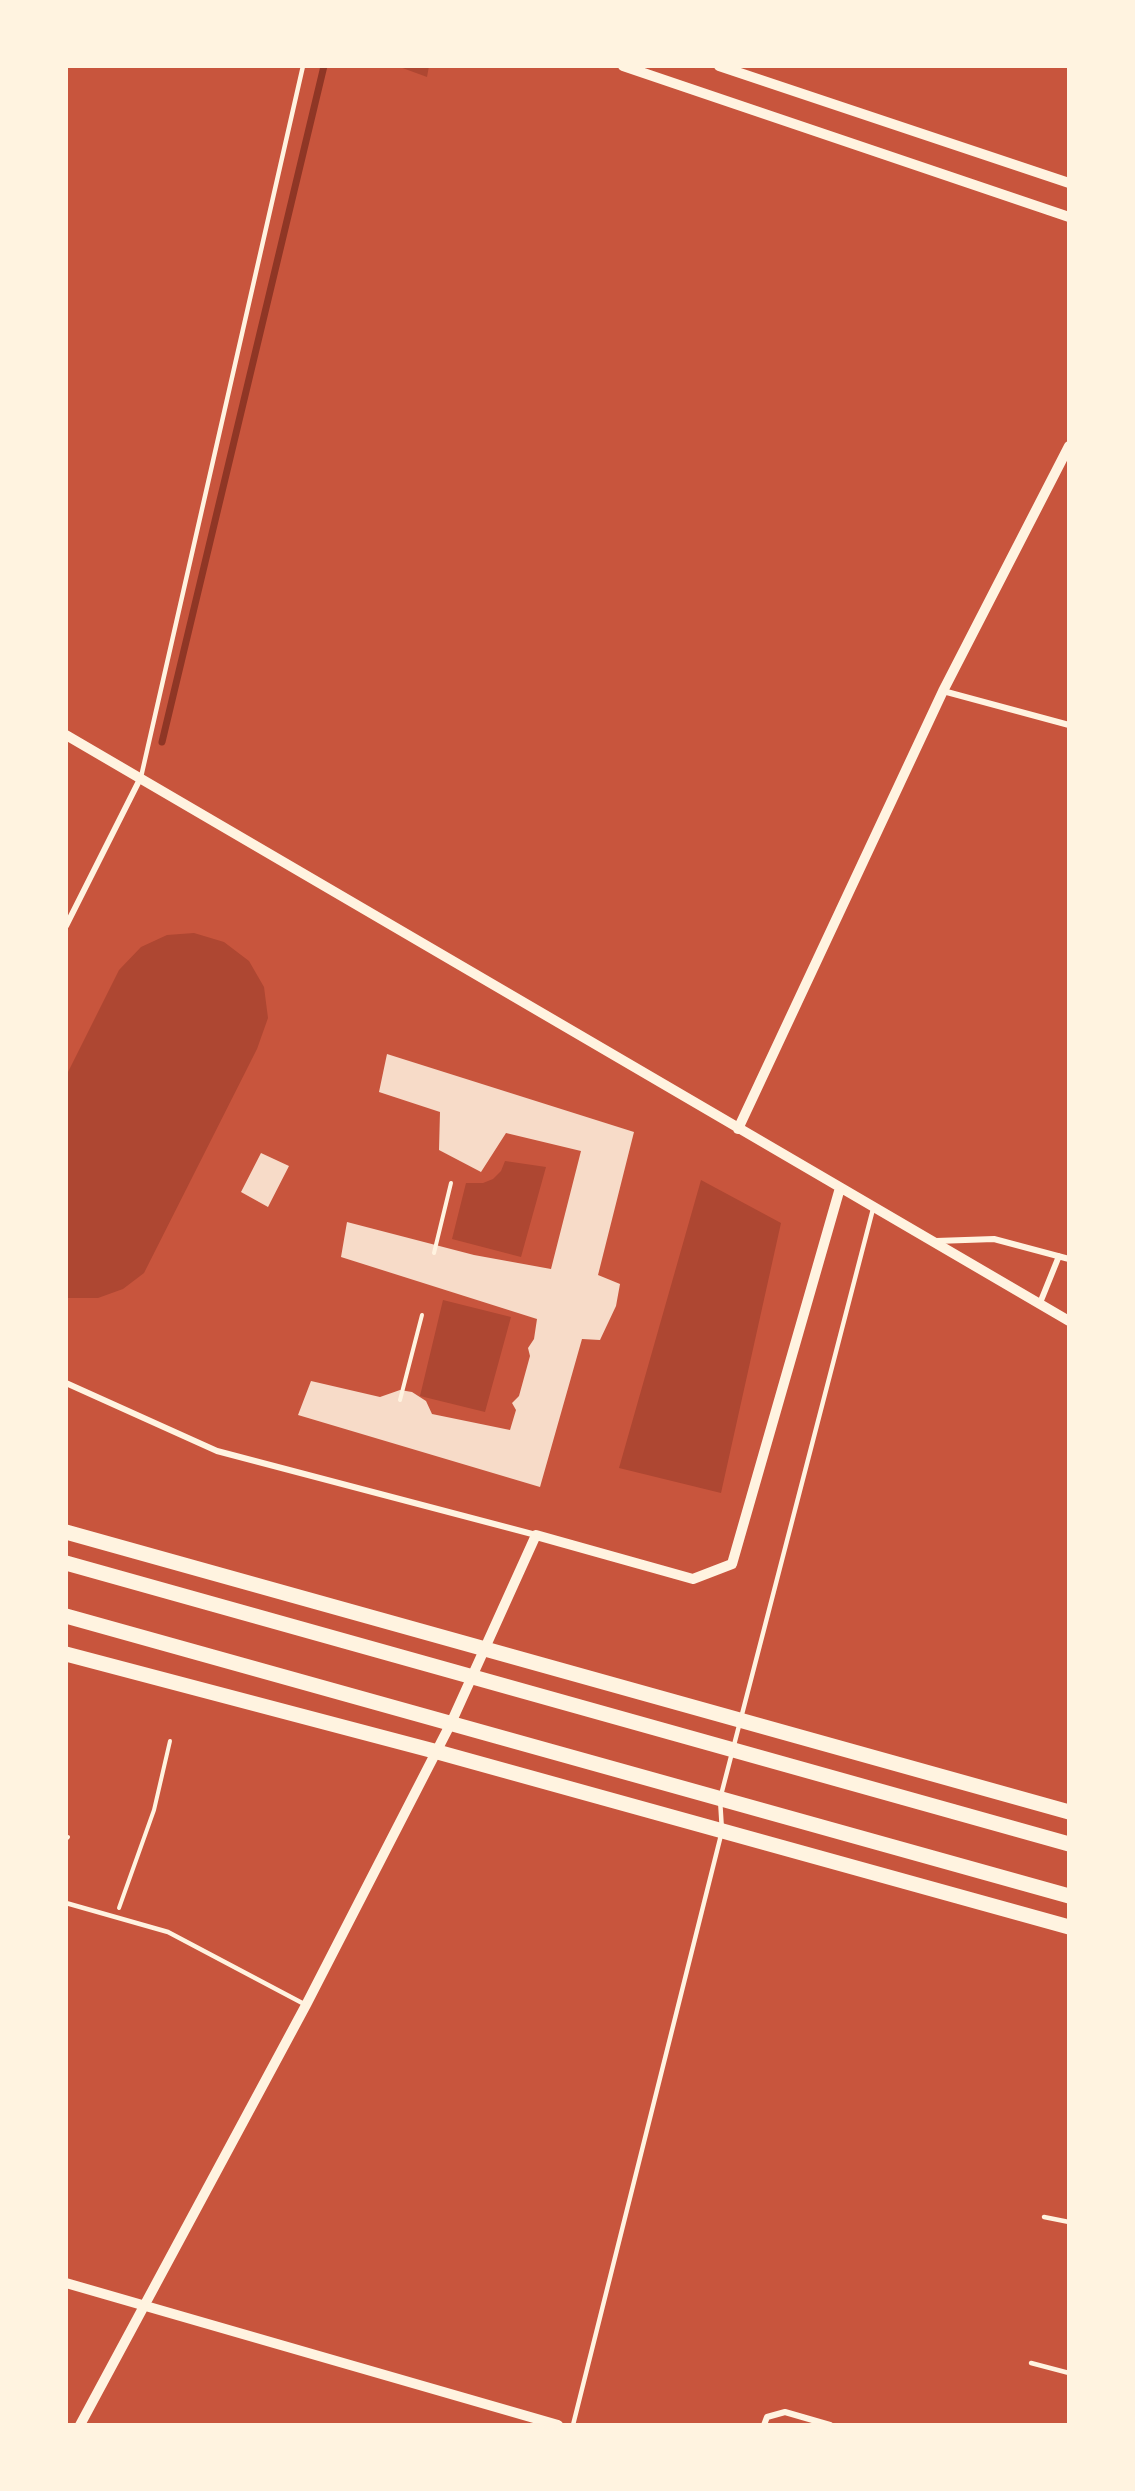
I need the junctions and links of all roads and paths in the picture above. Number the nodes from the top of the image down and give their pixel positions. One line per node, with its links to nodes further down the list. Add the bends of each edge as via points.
1 (303, 66): 10 (lane)
2 (623, 66): 5 (street)
3 (719, 66): 4 (street)
4 (1069, 183)
5 (1069, 217)
6 (1069, 446): 7 (street)
7 (943, 691): 8 (street); 12 (street)
8 (1069, 725)
9 (66, 735): 10 (street)
10 (141, 777): 11 (street); 12 (street)
11 (66, 926)
12 (738, 1129): 14 (street)
13 (451, 1183): 17 (path)
14 (840, 1188): 15 (street); 26 (street, via 732,1564 693,1579)
15 (874, 1207): 16 (street); 32 (lane)
16 (933, 1241): 18 (street, via 993,1239); 20 (street)
17 (434, 1253)
18 (1059, 1256): 19 (street); 20 (street)
19 (1069, 1259)
20 (1040, 1303): 22 (street)
21 (422, 1315): 24 (path)
22 (1069, 1321)
23 (66, 1383): 26 (street, via 218,1451)
24 (400, 1400)
25 (66, 1532): 29 (main road)
26 (536, 1534): 29 (street)
27 (66, 1563): 31 (main road)
28 (66, 1616): 33 (main road)
29 (486, 1649): 31 (street); 32 (main road)
30 (66, 1654): 36 (main road)
31 (473, 1677): 33 (street); 35 (main road)
32 (741, 1721): 35 (lane); 38 (main road)
33 (451, 1723): 36 (street); 37 (main road)
34 (170, 1741): 44 (path, via 154,1810)
35 (732, 1750): 37 (lane); 40 (main road)
36 (434, 1751): 39 (main road); 46 (street)
37 (720, 1799): 39 (lane); 41 (main road)
38 (1069, 1812)
39 (722, 1831): 45 (main road); 55 (lane)
40 (1069, 1844)
41 (1069, 1896)
42 (67, 1903): 43 (lane); 44 (lane)
43 (66, 1912)
44 (116, 1917): 46 (lane, via 168,1932)
45 (1069, 1927)
46 (306, 2005): 50 (street)
47 (1044, 2217): 48 (lane)
48 (1069, 2222)
49 (66, 2283): 50 (street)
50 (146, 2304): 53 (street); 54 (street)
51 (1031, 2362): 52 (lane)
52 (1069, 2373)
53 (80, 2425)
54 (558, 2425)
55 (573, 2425)
56 (764, 2425): 57 (street, via 767,2417 786,2412)
57 (830, 2425)

